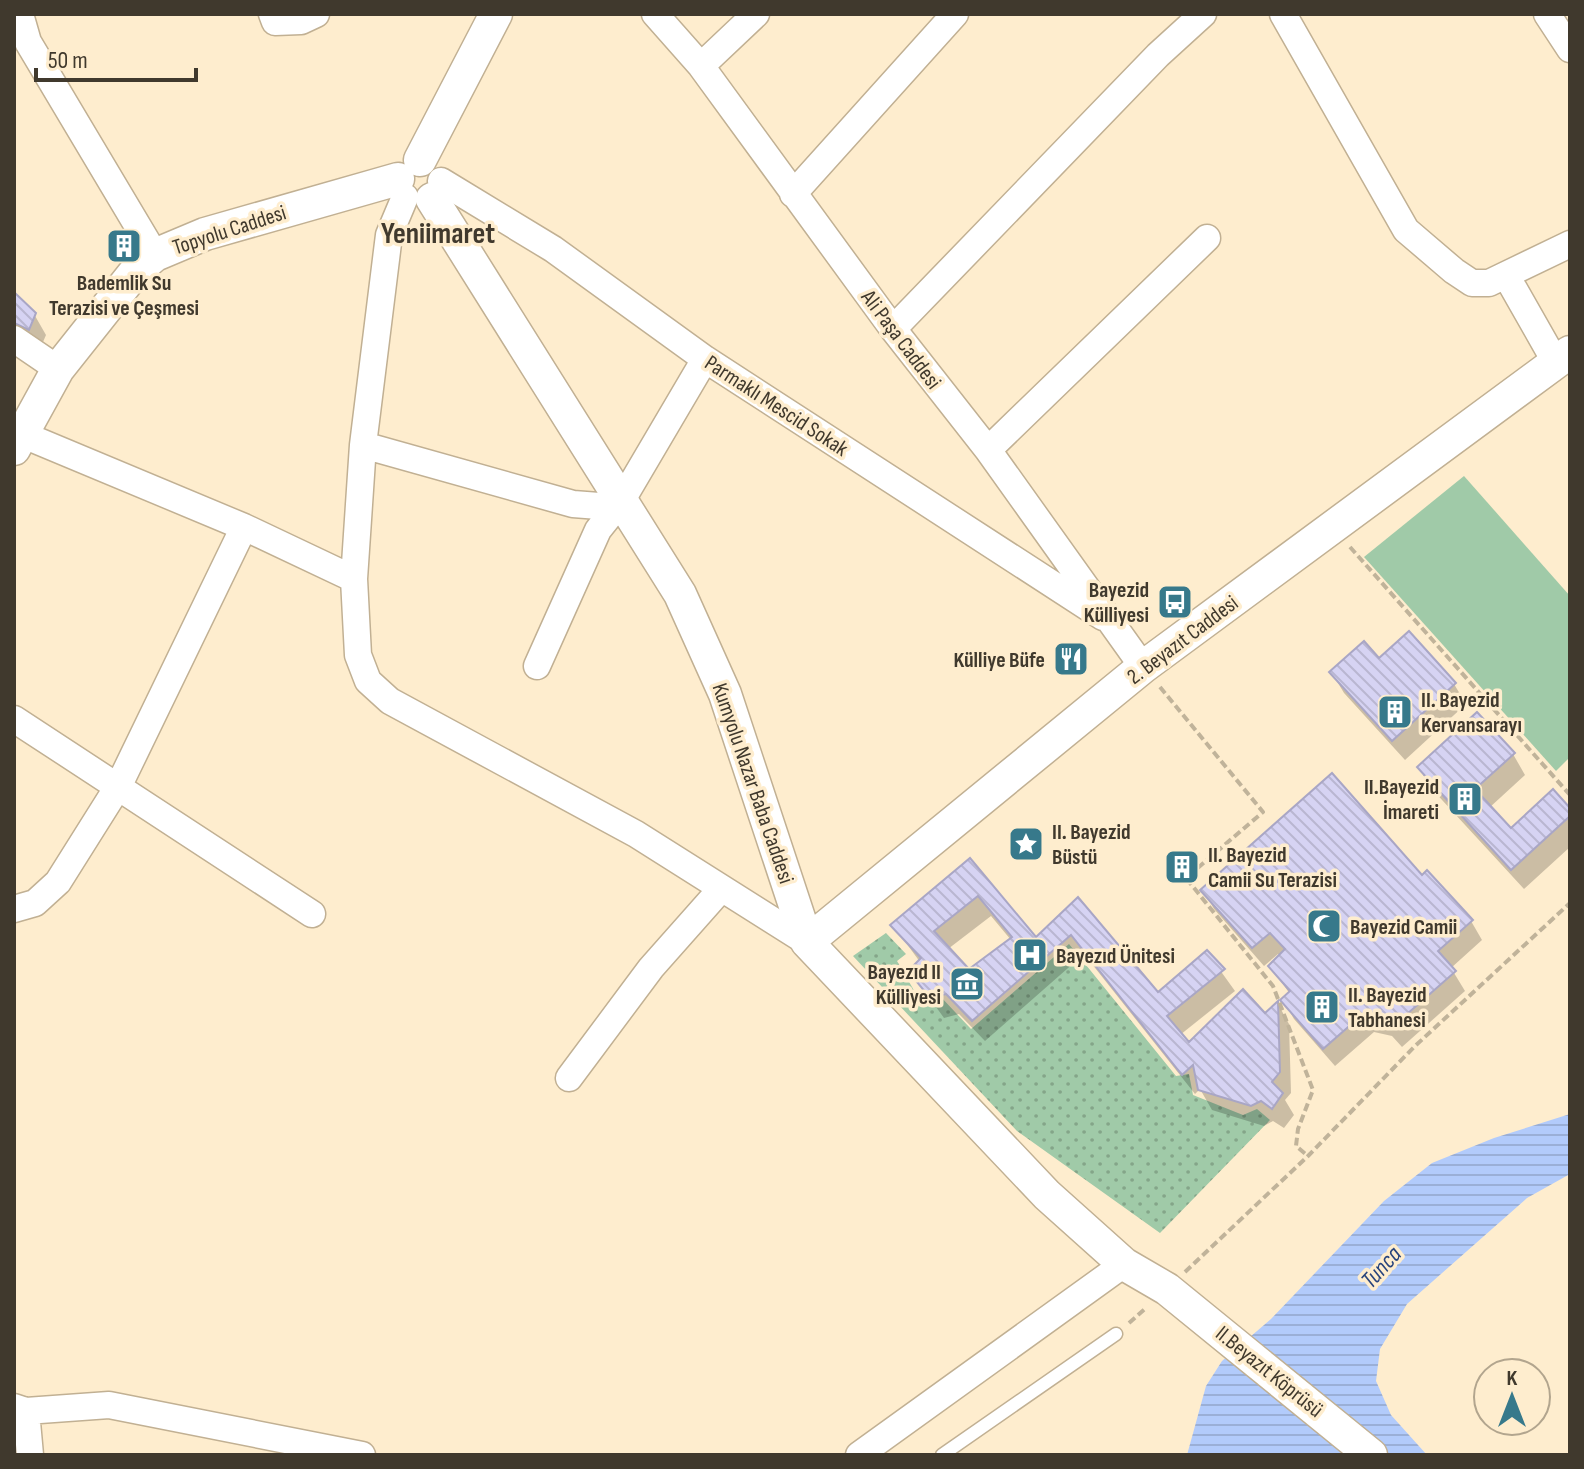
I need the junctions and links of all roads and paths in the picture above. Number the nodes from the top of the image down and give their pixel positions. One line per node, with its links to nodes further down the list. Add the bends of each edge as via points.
1 (20, 14): 17 (street, via 28,42)
2 (272, 14): 3 (street, via 275,22)
3 (316, 14)
4 (655, 14): 12 (street, Ali Paşa Caddesi)
5 (756, 14): 12 (street)
6 (955, 14): 14 (street)
7 (1203, 14): 19 (street)
8 (1283, 14): 18 (street, via 1406,230 1472,283)
9 (1547, 14): 11 (street)
10 (486, 17): 13 (street)
11 (1570, 49)
12 (701, 66): 14 (street, Ali Paşa Caddesi)
13 (419, 183): 17 (street, Topyolu Caddesi, via 205,234); 22 (street, Parmaklı Mescid Sokak, via 553,249); 25 (street, via 389,235); 27 (street, Kumyolu Nazar Baba Caddesi)
14 (793, 194): 19 (street, Ali Paşa Caddesi)
15 (1207, 238): 26 (street)
16 (1570, 244): 18 (street)
17 (155, 255): 23 (street, Topyolu Caddesi, via 135,272)
18 (1506, 275): 21 (street)
19 (893, 329): 26 (street, Ali Paşa Caddesi)
20 (14, 339): 23 (street)
21 (1563, 358): 29 (street, 2. Beyazıt Caddesi)
22 (705, 359): 27 (street); 31 (street, Parmaklı Mescid Sokak)
23 (58, 369): 24 (street, Topyolu Caddesi)
24 (17, 438): 28 (street)
25 (363, 445): 27 (street, via 573,504 599,506); 30 (street)
26 (988, 450): 31 (street, Ali Paşa Caddesi)
27 (622, 500): 32 (street, via 598,530); 41 (street, Kumyolu Nazar Baba Caddesi, via 680,594 725,694)
28 (244, 527): 30 (street); 35 (street)
29 (1332, 527): 33 (street, 2. Beyazıt Caddesi); 36 (path)
30 (354, 579): 37 (street, via 358,655 377,692 636,834)
31 (1115, 625): 33 (street, Ali Paşa Caddesi)
32 (537, 666)
33 (1143, 667): 41 (street, 2. Beyazıt Caddesi); 43 (path, via 1263,812 1186,878 1273,986 1313,1090 1296,1146)
34 (14, 719): 35 (street)
35 (119, 785): 39 (street, via 58,882 35,903); 40 (street)
36 (1570, 795)
37 (721, 889): 41 (street); 42 (street, via 651,968)
38 (1570, 903): 43 (path, via 1414,1047)
39 (14, 909)
40 (312, 914)
41 (807, 942): 44 (street, Kumyolu Nazar Baba Caddesi, via 1047,1195)
42 (569, 1078)
43 (1308, 1156): 45 (path)
44 (1124, 1264): 45 (street, Kumyolu Nazar Baba Caddesi); 50 (street)
45 (1167, 1289): 46 (path); 52 (street, II.Beyazıt Köprüsü)
46 (1116, 1334): 51 (lane)
47 (20, 1409): 48 (street); 49 (street, via 109,1405)
48 (30, 1455)
49 (362, 1455)
50 (859, 1455)
51 (942, 1455)
52 (1371, 1455)

